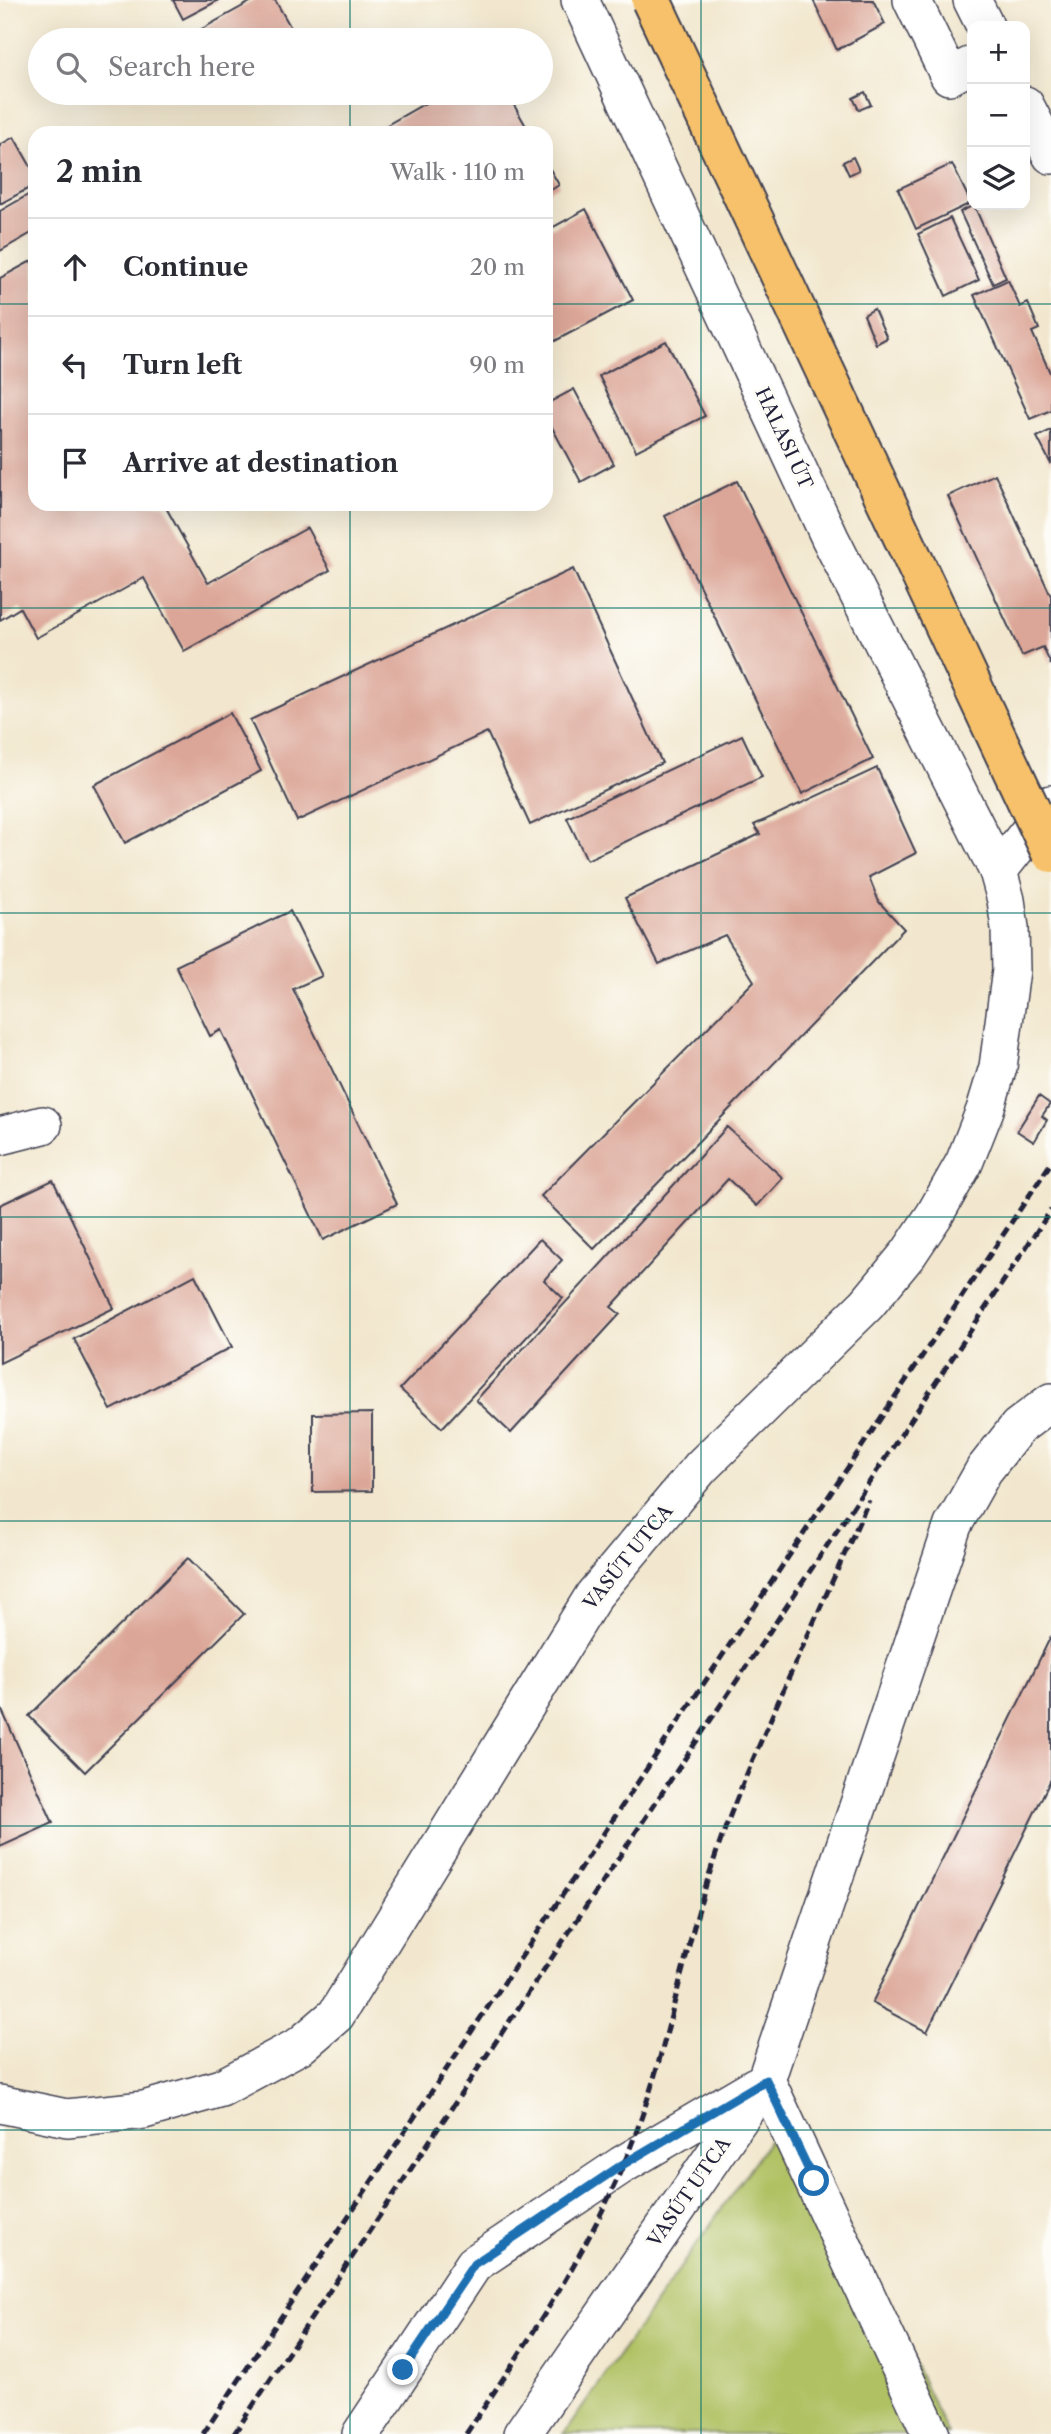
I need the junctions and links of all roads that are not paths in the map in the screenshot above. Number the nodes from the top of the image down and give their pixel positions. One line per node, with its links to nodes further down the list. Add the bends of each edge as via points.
1 (580, 0): 11 (street, HALASI ÚT, via 830,538)
2 (651, 0): 10 (main road, bridge)
3 (912, 0): 6 (street, via 949,76)
4 (972, 0): 5 (street)
5 (982, 21)
6 (967, 67)
7 (1030, 115): 8 (street)
8 (1051, 155)
9 (1051, 804): 11 (street)
10 (1051, 853)
11 (998, 871): 16 (street, VASÚT UTCA, via 1010,929 1011,970 998,1067 964,1163 935,1214 867,1304 701,1467 594,1595 336,2015 301,2045 221,2088 144,2110 67,2118)
12 (43, 1125): 13 (street)
13 (0, 1136)
14 (1051, 1402): 15 (street, VASÚT UTCA, via 1018,1427 984,1470 953,1525)
15 (766, 2080): 17 (street, via 622,2165 474,2264); 18 (street, VASÚT UTCA); 19 (street)
16 (0, 2104)
17 (360, 2434)
18 (522, 2434)
19 (931, 2434)

